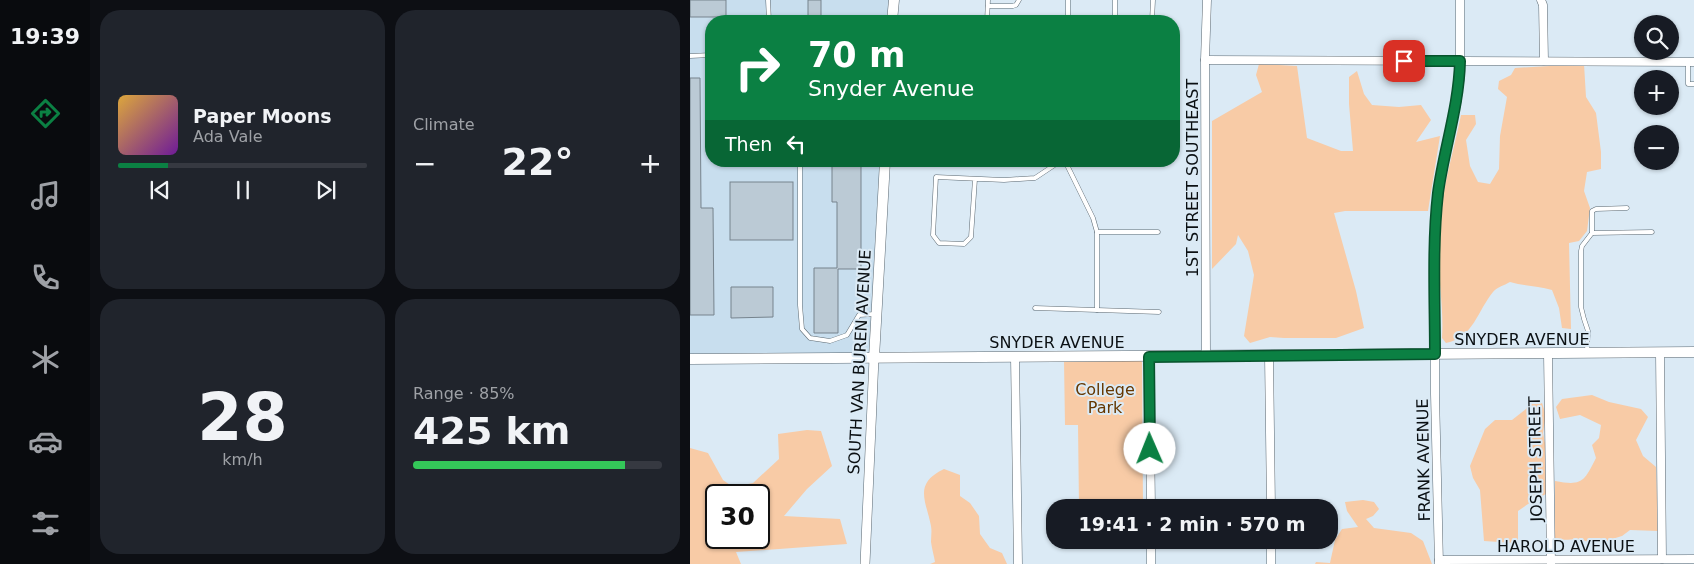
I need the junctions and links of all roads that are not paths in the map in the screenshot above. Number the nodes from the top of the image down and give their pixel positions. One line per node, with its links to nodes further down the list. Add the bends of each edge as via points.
1 (768, 0): 12 (lane)
2 (894, 0): 13 (main road)
3 (988, 0): 11 (lane)
4 (1019, 0): 11 (lane, via 1013,6)
5 (1068, 0): 15 (lane)
6 (1115, 0): 16 (lane)
7 (1153, 0): 17 (lane)
8 (1207, 0): 20 (street, 1ST STREET SOUTHEAST)
9 (1460, 0): 21 (street, FRANK AVENUE)
10 (1542, 0): 22 (street)
11 (988, 6): 14 (lane)
12 (769, 15)
13 (893, 15)
14 (988, 15)
15 (1068, 15)
16 (1115, 15)
17 (1152, 15)
18 (690, 56): 19 (lane)
19 (705, 56)
20 (1206, 60): 21 (street); 44 (street, 1ST STREET SOUTHEAST)
21 (1460, 61): 22 (street); 42 (street, FRANK AVENUE, via 1457,101 1436,214)
22 (1544, 61): 23 (street)
23 (1691, 62): 24 (lane, via 1688,84)
24 (1694, 84)
25 (800, 167): 38 (lane, via 802,329 810,338 830,341 847,336 860,315)
26 (885, 167): 38 (main road, SOUTH VAN BUREN AVENUE)
27 (1052, 167): 29 (lane, via 1036,178)
28 (1067, 167): 31 (lane)
29 (975, 179): 29 (lane, via 936,177 934,235 939,243 964,244 971,237)
30 (1627, 208): 34 (lane, via 1592,211)
31 (1097, 232): 32 (lane); 36 (lane)
32 (1158, 232)
33 (1652, 232): 34 (lane)
34 (1592, 233): 40 (lane, via 1581,251)
35 (1035, 308): 36 (lane)
36 (1097, 310): 37 (lane)
37 (1159, 312)
38 (876, 314): 48 (main road, SOUTH VAN BUREN AVENUE)
39 (1694, 352): 41 (main road, SNYDER AVENUE)
40 (1587, 353): 41 (main road, SNYDER AVENUE); 43 (main road, SNYDER AVENUE)
41 (1660, 353): 54 (street)
42 (1435, 354): 43 (main road, SNYDER AVENUE); 45 (main road, SNYDER AVENUE); 56 (street, FRANK AVENUE)
43 (1548, 354): 57 (street, JOSEPH STREET)
44 (1206, 356): 45 (main road, SNYDER AVENUE); 47 (main road, SNYDER AVENUE)
45 (1269, 356): 51 (street)
46 (1015, 357): 47 (main road, SNYDER AVENUE); 48 (main road, SNYDER AVENUE); 59 (street)
47 (1149, 357): 50 (street)
48 (874, 358): 49 (main road, SNYDER AVENUE); 58 (street, SOUTH VAN BUREN AVENUE)
49 (690, 359)
50 (1151, 499)
51 (1270, 499)
52 (1151, 549): 60 (street)
53 (1271, 549): 61 (street)
54 (1662, 559): 55 (street, HAROLD AVENUE); 57 (street, HAROLD AVENUE)
55 (1694, 559)
56 (1439, 562): 57 (street, HAROLD AVENUE)
57 (1551, 562)
58 (865, 564)
59 (1018, 564)
60 (1151, 564)
61 (1271, 564)

